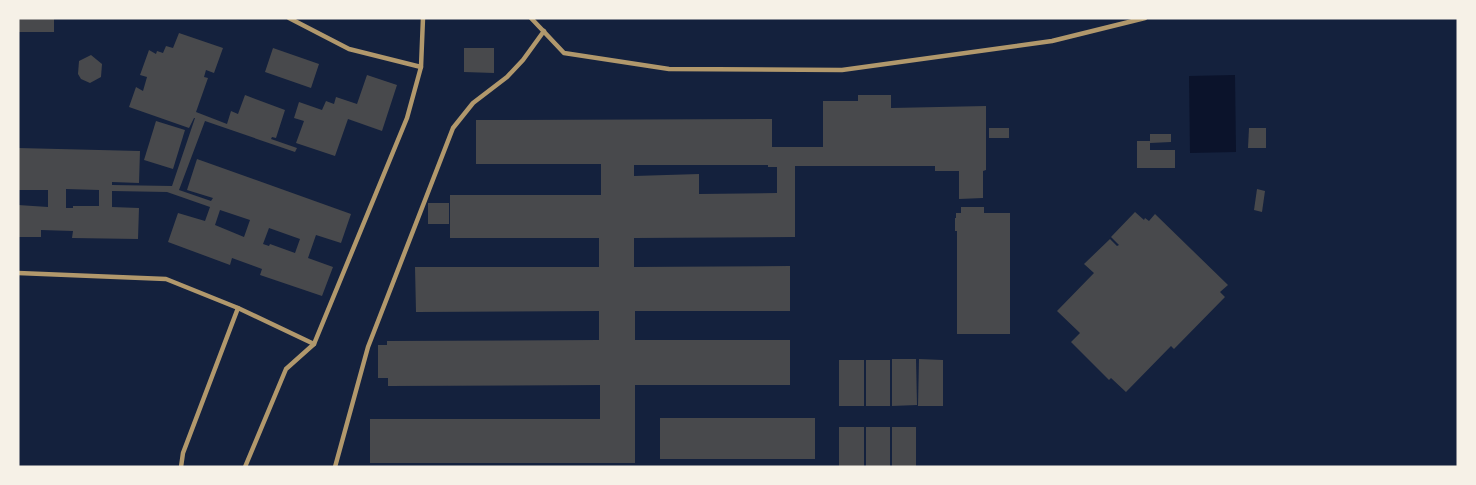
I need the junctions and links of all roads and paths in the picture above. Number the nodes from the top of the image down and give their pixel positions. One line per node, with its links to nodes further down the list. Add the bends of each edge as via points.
1 (289, 18): 6 (lane, via 349,49)
2 (423, 18): 6 (lane)
3 (531, 18): 5 (lane)
4 (1145, 18): 5 (lane, via 1052,41 842,70 669,69 564,53)
5 (544, 31): 12 (lane, via 523,60 473,103 453,128 368,347)
6 (421, 67): 9 (lane, via 407,118)
7 (18, 273): 8 (lane, via 166,279)
8 (238, 308): 9 (lane); 10 (lane)
9 (314, 344): 11 (lane, via 286,369)
10 (181, 467)
11 (245, 467)
12 (335, 467)

